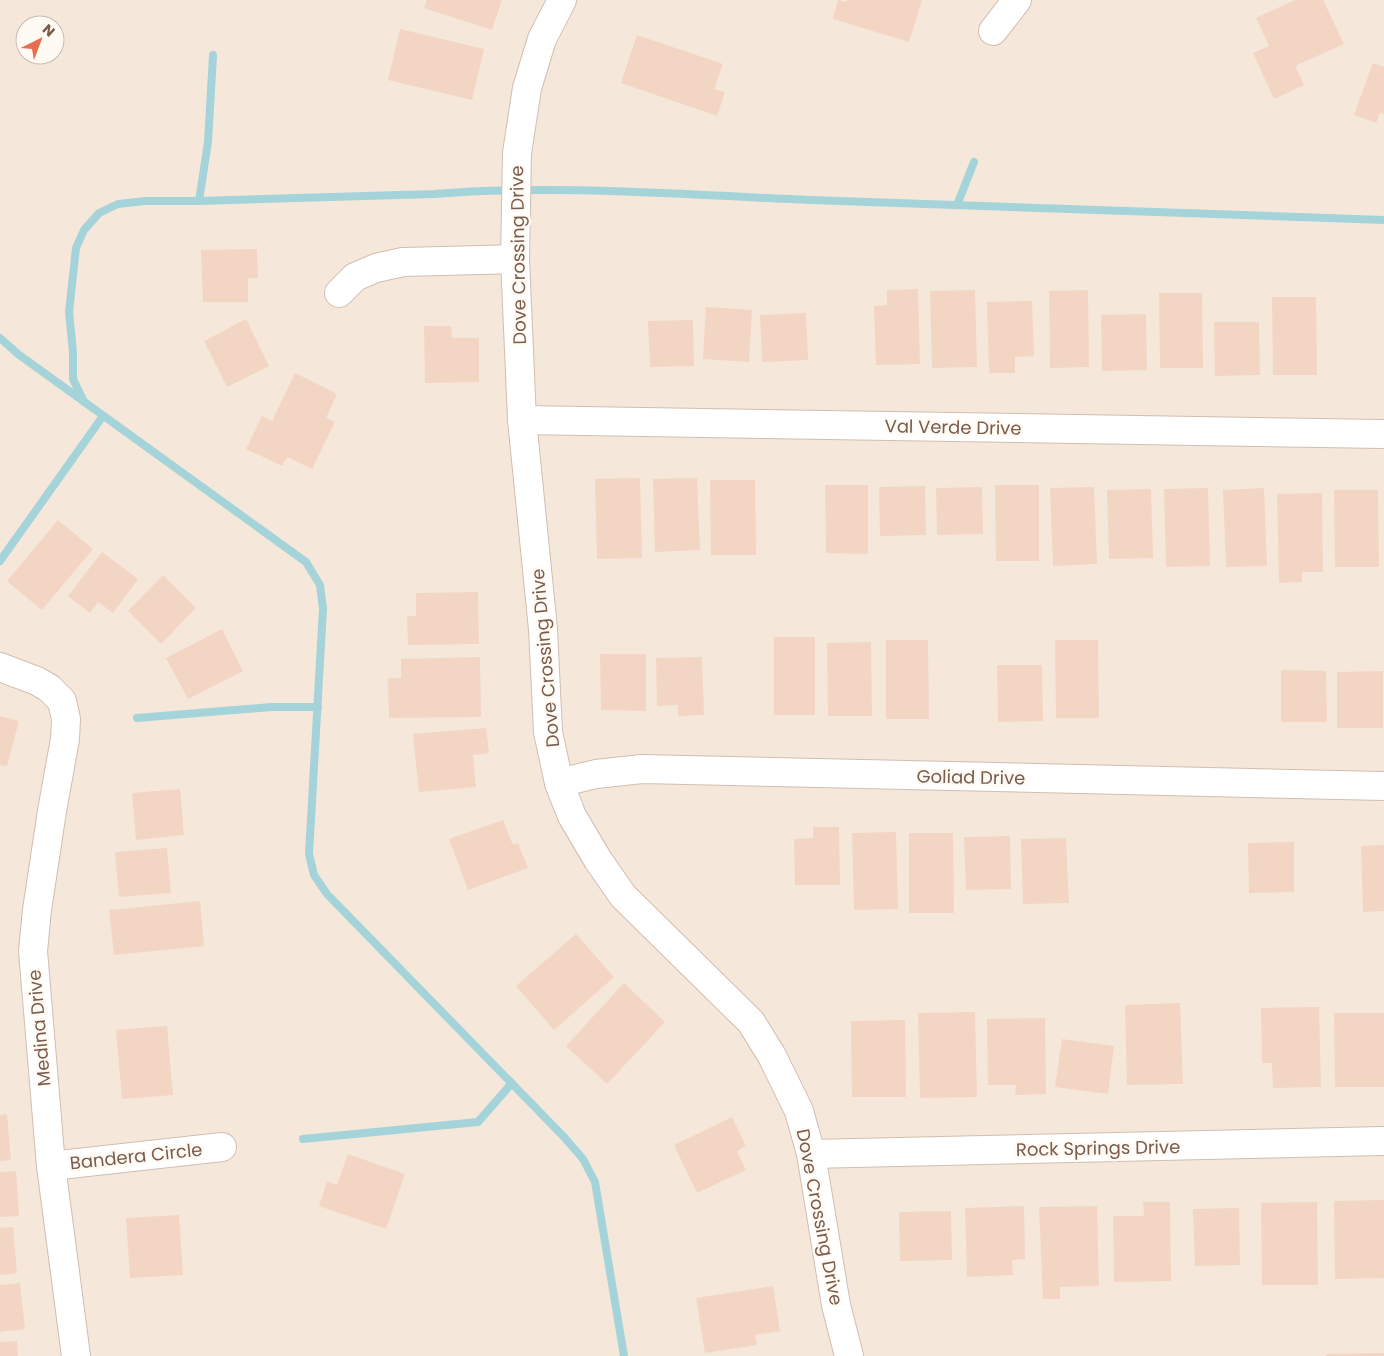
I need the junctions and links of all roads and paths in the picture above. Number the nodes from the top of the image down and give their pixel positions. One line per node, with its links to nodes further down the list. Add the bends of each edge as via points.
1 (562, 0): 4 (street, Dove Crossing Drive, via 542,39 527,88 517,153)
2 (1017, 0): 3 (street)
3 (993, 31)
4 (515, 260): 5 (street, via 403,262 356,277); 6 (street, Dove Crossing Drive)
5 (339, 294)
6 (522, 420): 7 (street, Val Verde Drive); 9 (street, Dove Crossing Drive, via 543,629 548,732)
7 (1384, 434)
8 (0, 667): 14 (street, Medina Drive, via 49,688 62,701 66,719 33,951)
9 (559, 783): 10 (street, Goliad Drive, via 596,774 642,769); 13 (street, Dove Crossing Drive, via 572,816 623,896 751,1022 799,1111)
10 (1384, 786)
11 (1384, 1141): 13 (street, Rock Springs Drive)
12 (222, 1147): 14 (street, Bandera Circle)
13 (811, 1154): 16 (street, Dove Crossing Drive, via 836,1305)
14 (51, 1166): 15 (street, Medina Drive)
15 (76, 1356)
16 (848, 1356)

